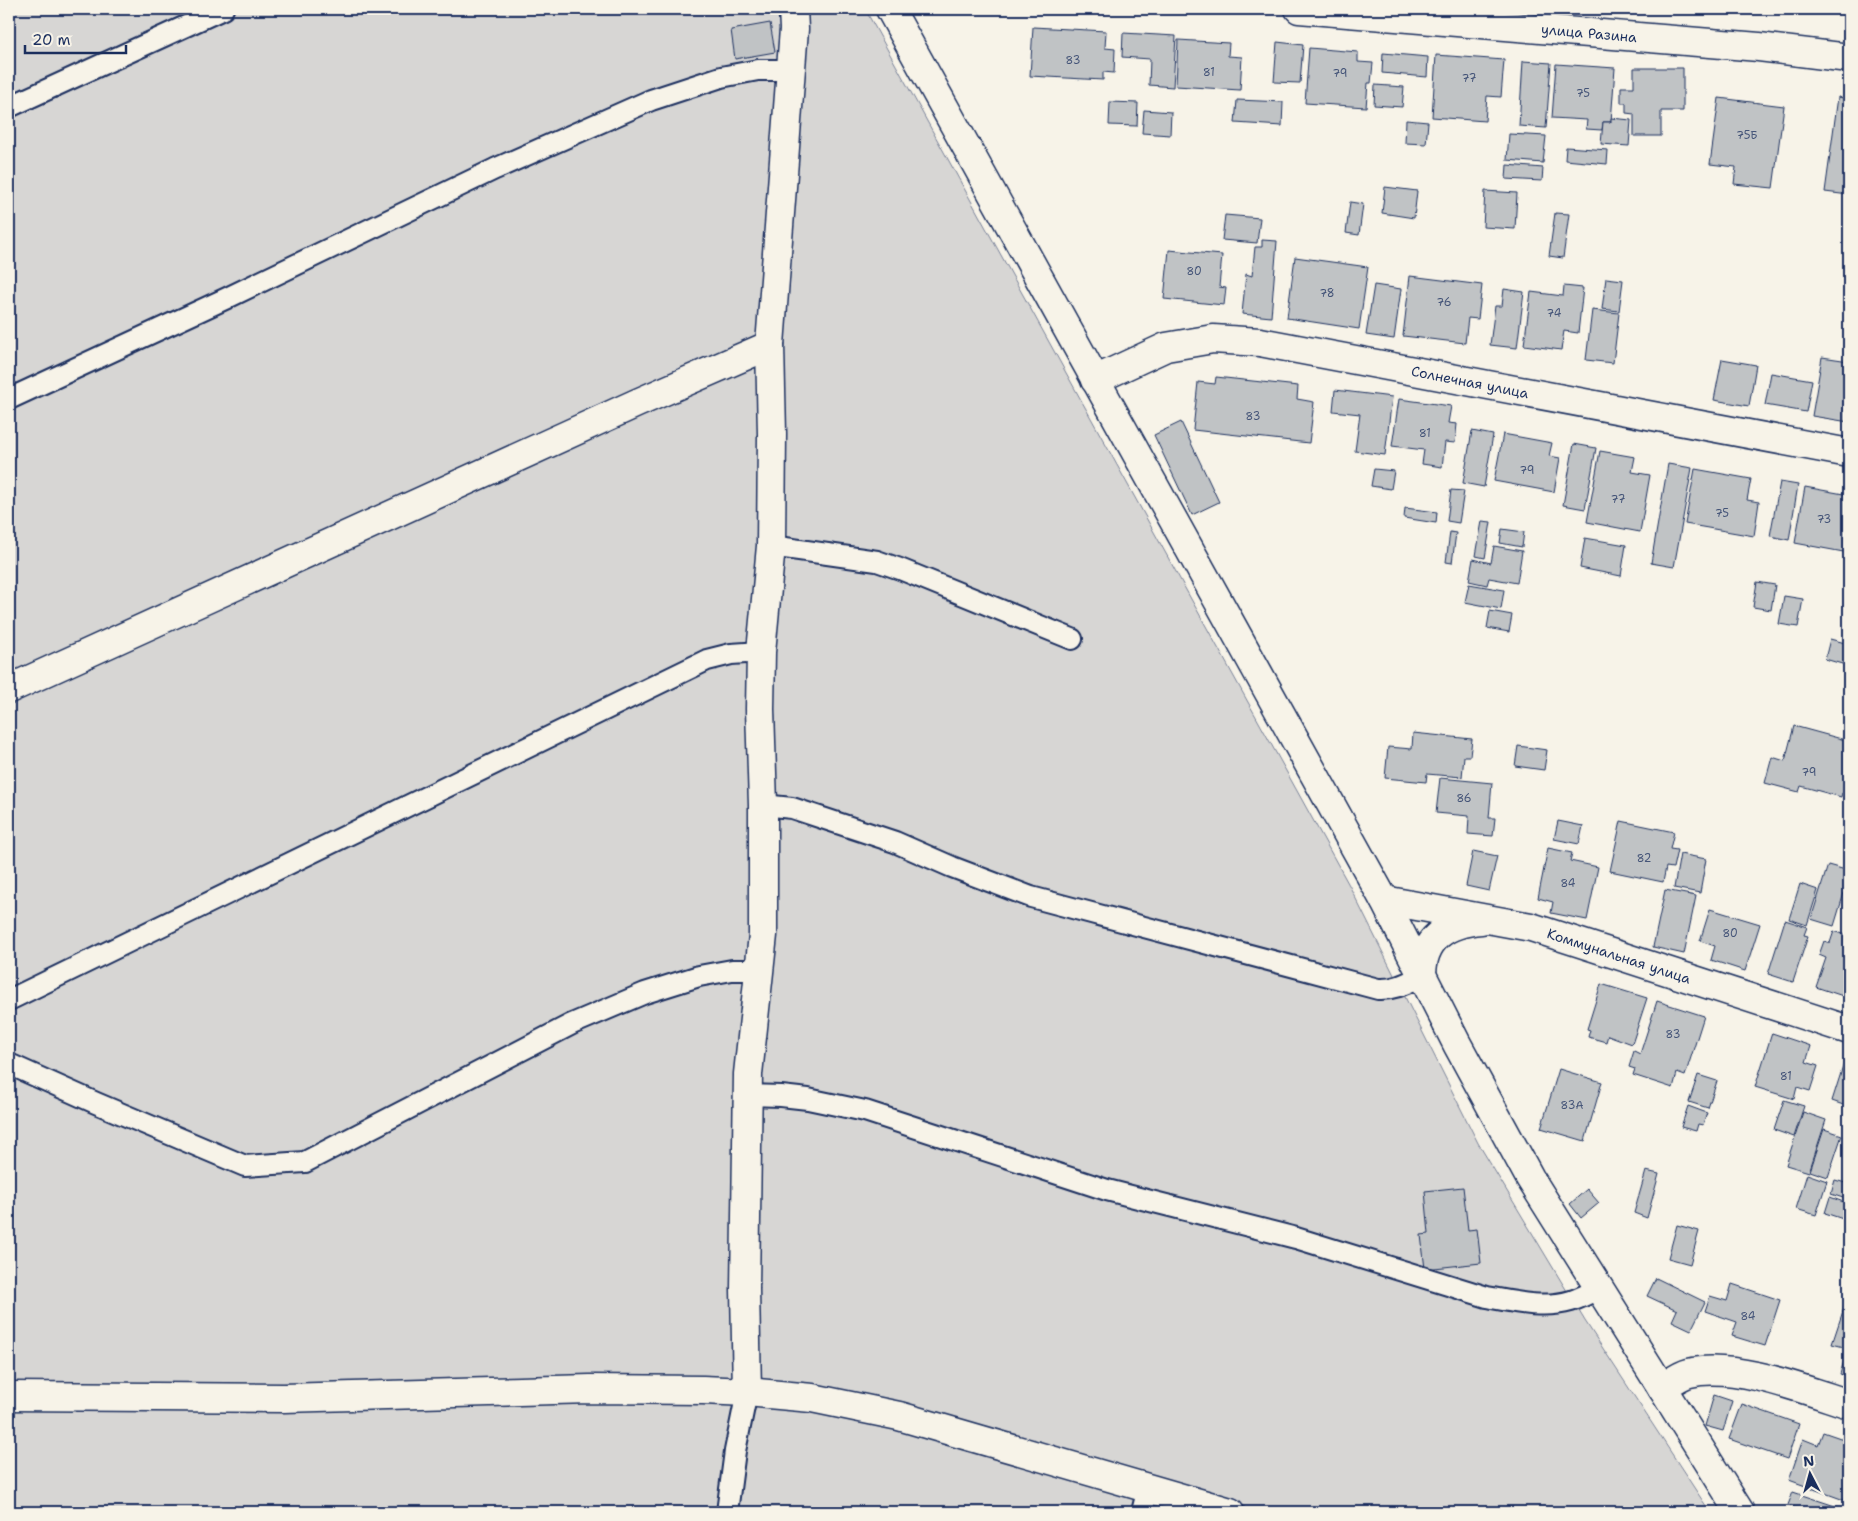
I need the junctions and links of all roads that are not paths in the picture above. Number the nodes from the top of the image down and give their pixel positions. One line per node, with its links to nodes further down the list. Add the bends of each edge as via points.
1 (223, 9): 7 (lane)
2 (793, 9): 6 (street)
3 (1299, 9): 5 (street, улица Разина, via 1758,47)
4 (895, 10): 9 (street)
5 (1849, 58)
6 (791, 70): 8 (street); 10 (lane, via 758,70 722,77 651,100 495,169)
7 (9, 107)
8 (770, 346): 12 (street); 15 (street, via 628,407)
9 (1095, 380): 11 (street, Солнечная улица, via 1166,347 1213,339 1260,342); 17 (street)
10 (9, 399)
11 (1849, 453)
12 (772, 546): 13 (lane, via 877,561); 14 (street)
13 (1072, 639)
14 (761, 652): 16 (street); 21 (lane, via 707,660)
15 (9, 689)
16 (763, 805): 19 (street, via 763,936); 20 (lane, via 792,808 895,842 1031,896 1378,989 1397,988)
17 (1384, 900): 18 (street, Коммунальная улица); 20 (street)
18 (1492, 920): 20 (street, via 1461,923 1439,934 1425,952); 22 (street, Коммунальная улица, via 1531,927)
19 (759, 970): 23 (lane, via 732,970 699,976 645,993 572,1024 305,1162 245,1166); 24 (street)
20 (1422, 976): 25 (street, via 1530,1178)
21 (9, 1000)
22 (1849, 1030)
23 (9, 1064)
24 (748, 1095): 25 (lane, via 808,1099 865,1111 1107,1190 1296,1238 1486,1297 1518,1303 1558,1304); 27 (street)
25 (1599, 1288): 26 (street)
26 (1662, 1388): 29 (street, via 1688,1373 1713,1371 1779,1382); 33 (street)
27 (747, 1392): 28 (street, via 590,1389 284,1398); 30 (street, via 812,1398 899,1416); 31 (lane, via 738,1430)
28 (9, 1396)
29 (1849, 1404)
30 (1145, 1500): 32 (street)
31 (727, 1512)
32 (1230, 1512)
33 (1740, 1512)

